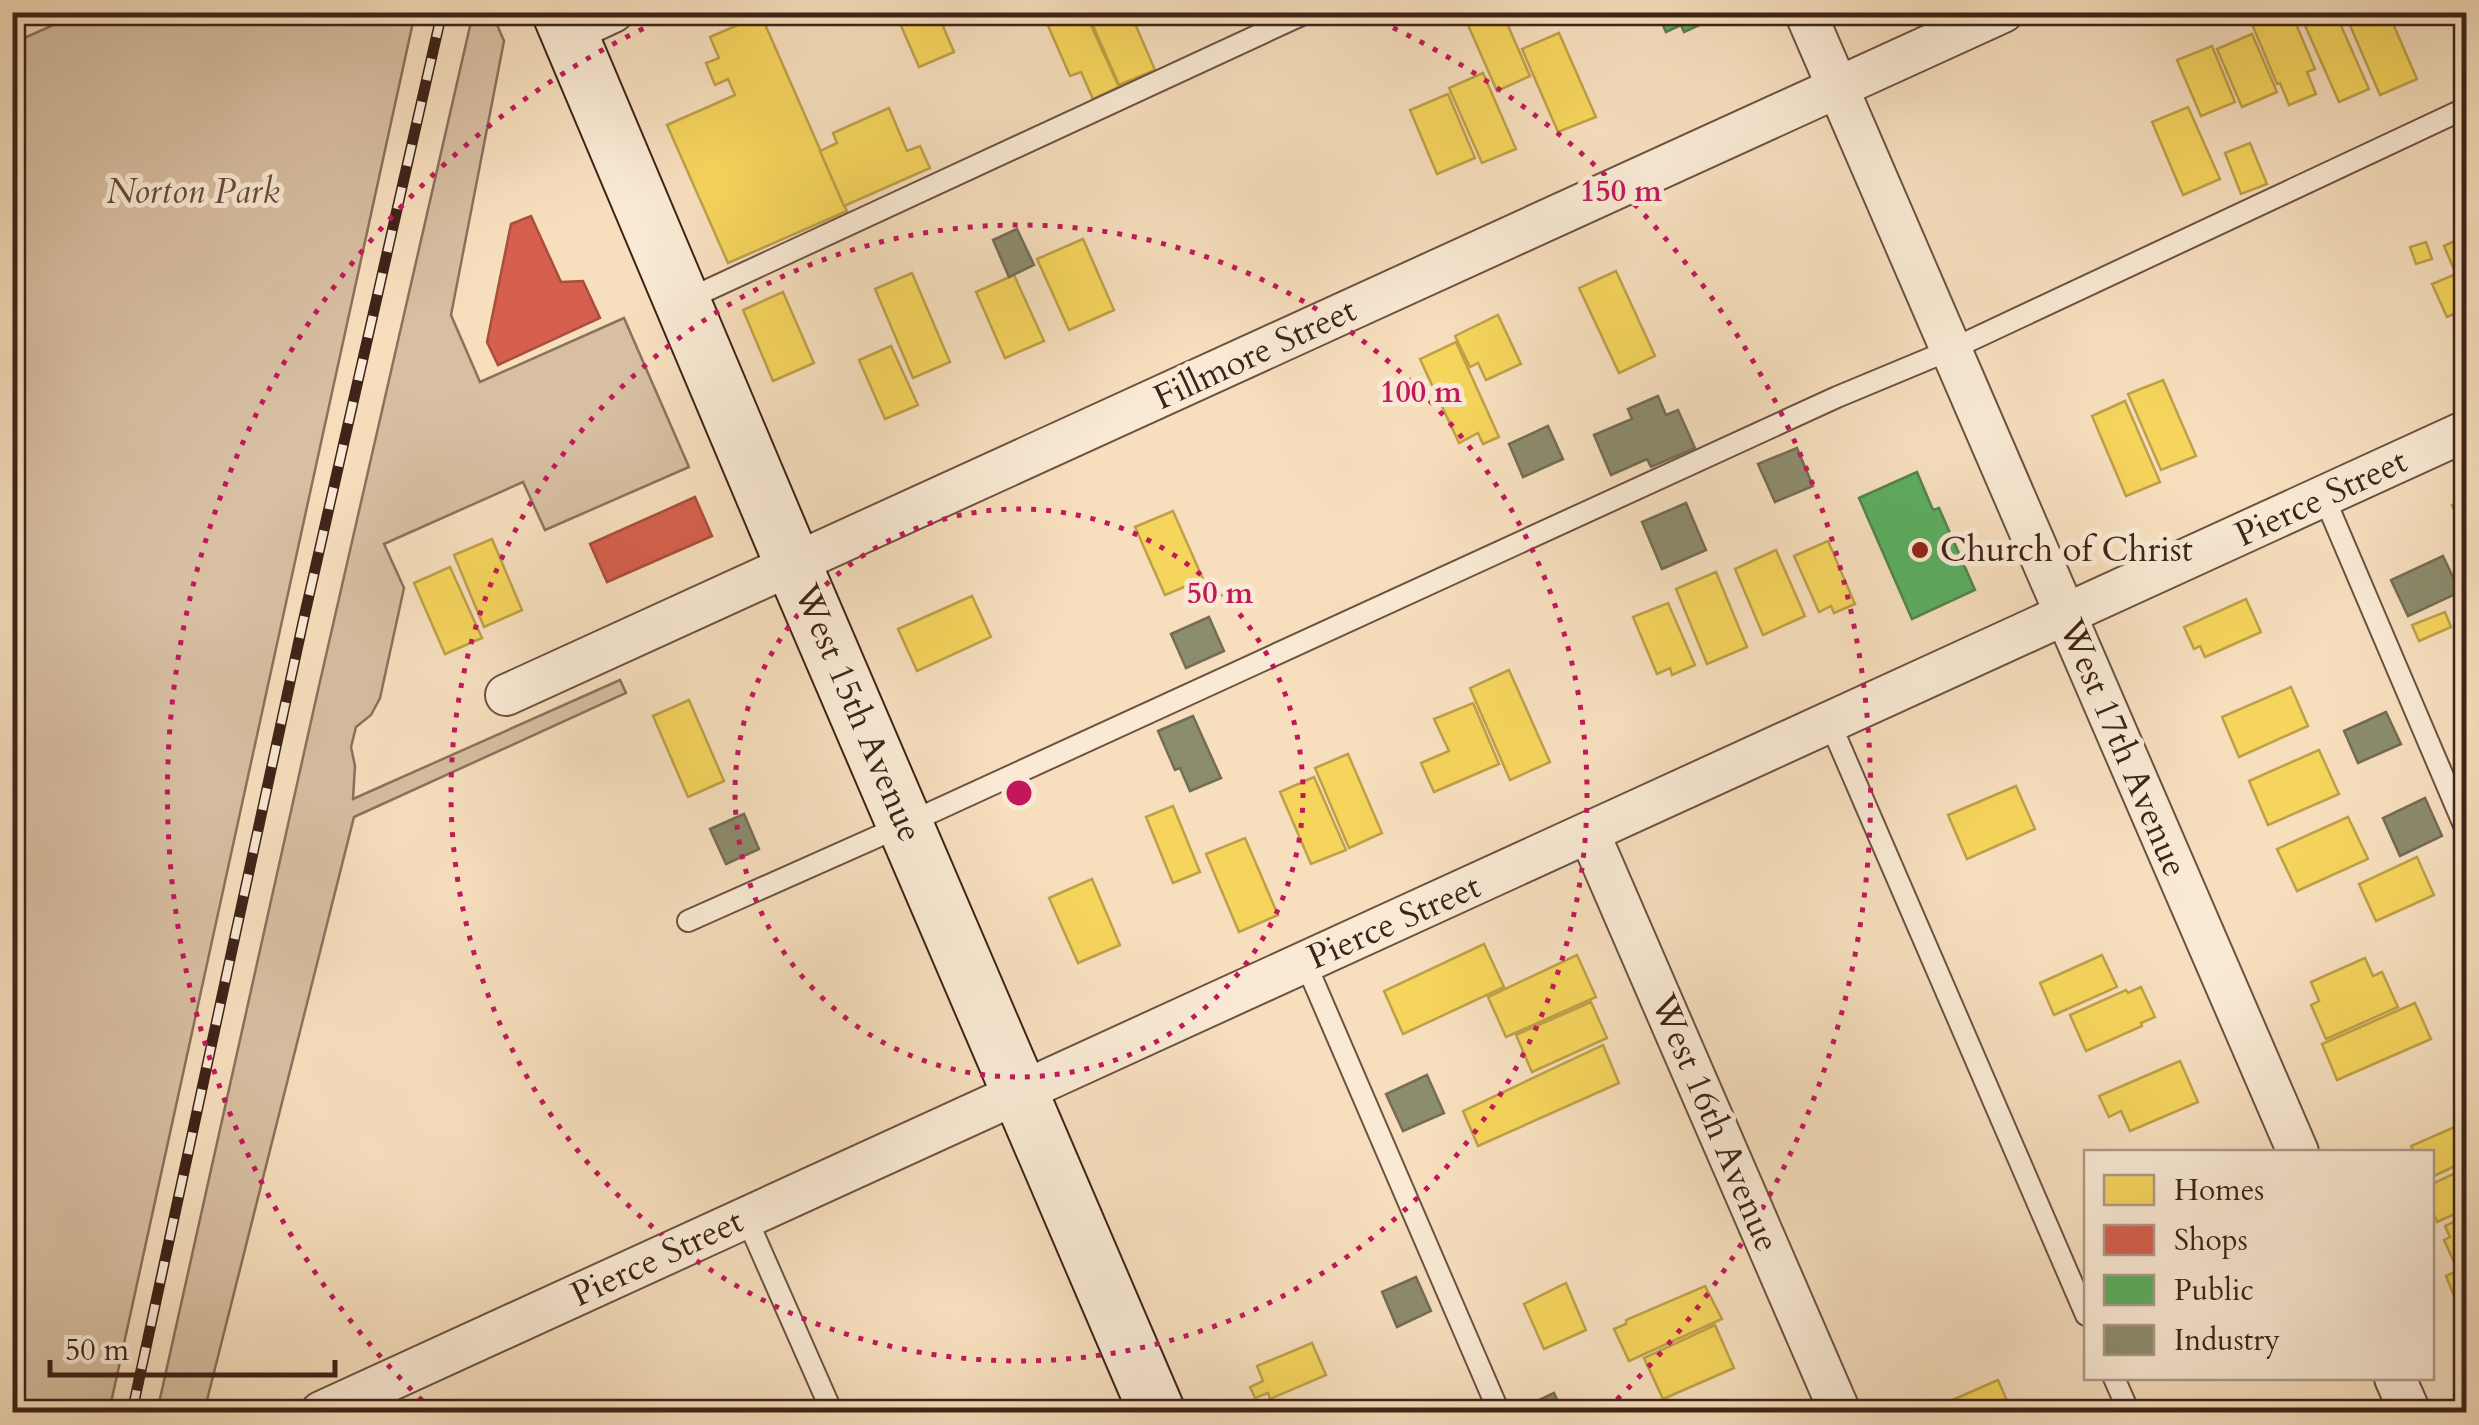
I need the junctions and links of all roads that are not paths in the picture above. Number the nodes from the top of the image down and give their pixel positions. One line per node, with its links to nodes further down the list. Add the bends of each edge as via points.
1 (1308, 12): 7 (lane)
2 (1805, 12): 5 (street, West 17th Avenue)
3 (2004, 12): 5 (street, Fillmore Street)
4 (580, 19): 7 (main road, West 15th Avenue)
5 (1838, 88): 8 (street, West 17th Avenue); 11 (street, Fillmore Street)
6 (2466, 108): 8 (lane)
7 (682, 302): 11 (main road, West 15th Avenue)
8 (1950, 350): 12 (street, West 17th Avenue); 15 (lane)
9 (2466, 431): 10 (street, Pierce Street)
10 (2324, 497): 12 (street, Pierce Street); 16 (lane)
11 (793, 564): 13 (street, Fillmore Street); 15 (main road, West 15th Avenue)
12 (2066, 614): 14 (street, Pierce Street); 21 (street, West 17th Avenue)
13 (506, 695)
14 (1830, 723): 17 (street, Pierce Street); 23 (lane)
15 (906, 824): 18 (lane); 20 (main road, West 15th Avenue)
16 (2466, 830)
17 (1589, 834): 19 (street, Pierce Street); 30 (street, West 16th Avenue)
18 (688, 921)
19 (1304, 962): 20 (street, Pierce Street); 29 (lane)
20 (1019, 1091): 22 (street, Pierce Street); 28 (main road, West 15th Avenue)
21 (2297, 1150)
22 (746, 1217): 26 (street, Pierce Street); 27 (lane)
23 (2084, 1310)
24 (2115, 1380): 31 (lane)
25 (2396, 1380): 32 (street)
26 (321, 1412)
27 (832, 1412)
28 (1158, 1412)
29 (1499, 1412)
30 (1840, 1412)
31 (2129, 1412)
32 (2410, 1412)

